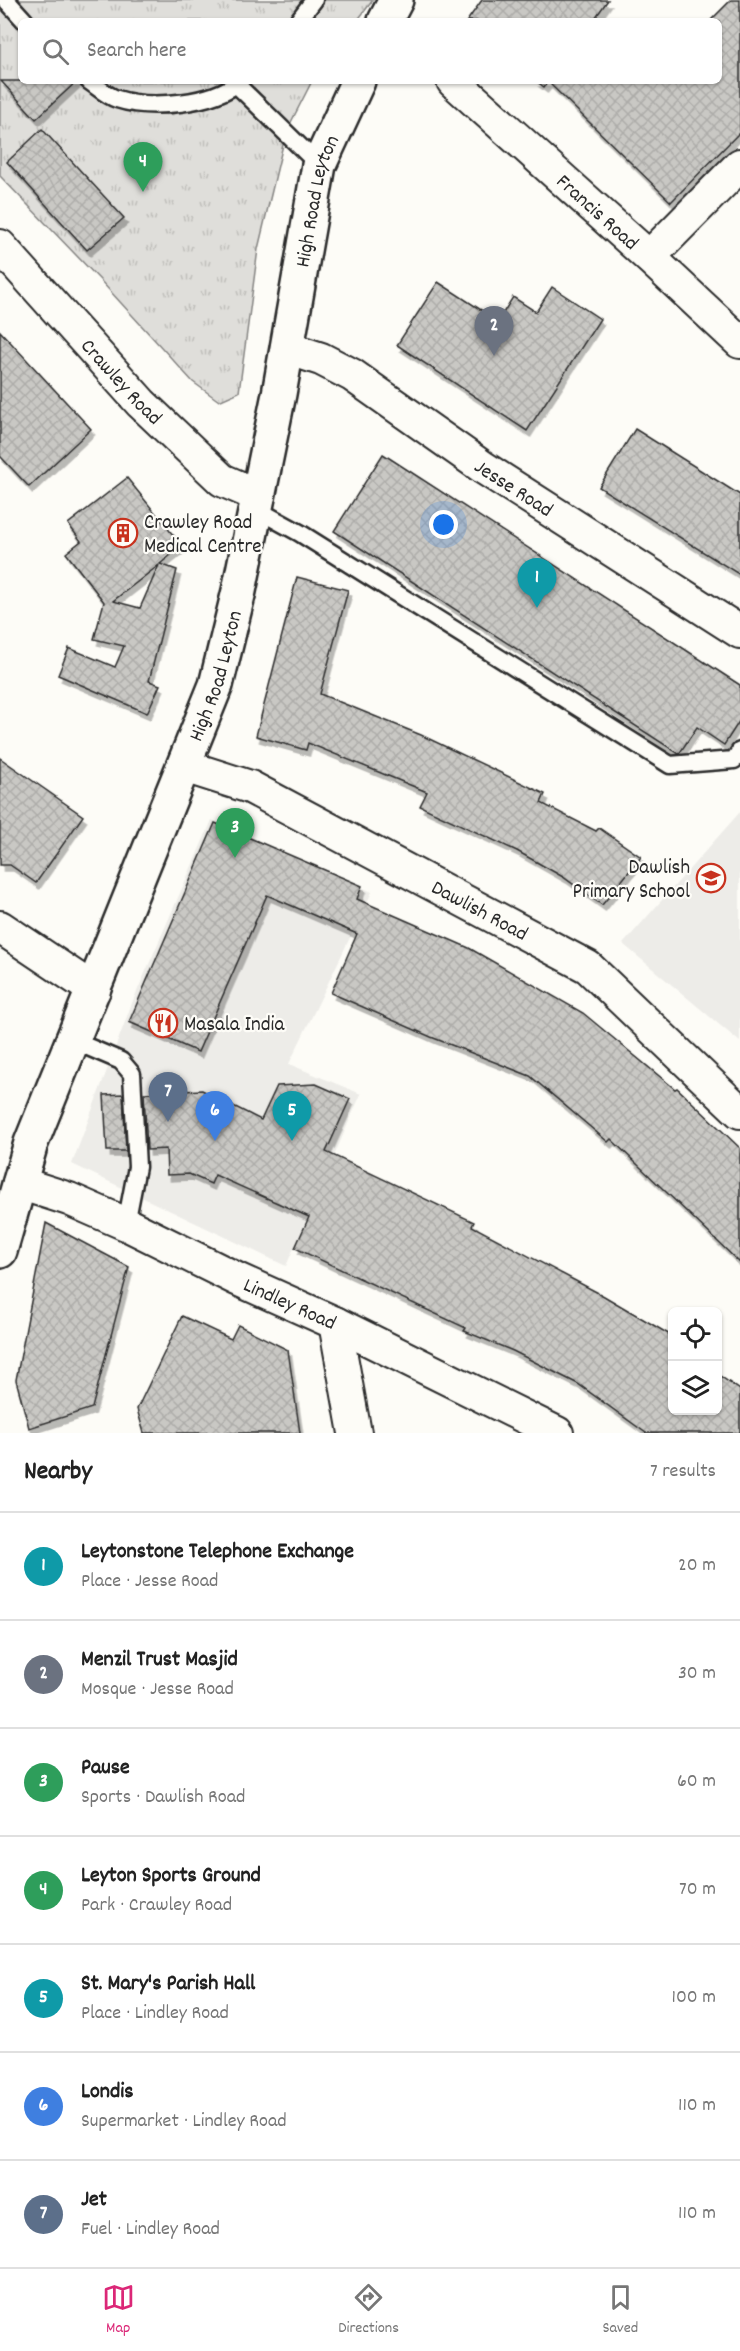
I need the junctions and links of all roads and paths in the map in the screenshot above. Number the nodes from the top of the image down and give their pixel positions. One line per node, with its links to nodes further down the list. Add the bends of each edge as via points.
1 (6, 0): 3 (lane)
2 (314, 0): 4 (lane)
3 (22, 18)
4 (300, 18)
5 (94, 84): 6 (lane, via 116,99 151,104 218,95)
6 (235, 84)
7 (240, 84): 10 (lane)
8 (357, 84): 10 (main road, High Road Leyton)
9 (456, 84): 13 (street, Francis Road)
10 (319, 165): 15 (main road, High Road Leyton)
11 (740, 165): 13 (street)
12 (0, 246): 16 (street, Crawley Road, via 141,403 222,480)
13 (649, 257): 14 (street, Francis Road)
14 (740, 342)
15 (287, 348): 16 (main road, High Road Leyton); 17 (street, Jesse Road, via 352,375 484,468)
16 (258, 502): 18 (lane, via 300,533 670,765 734,760); 19 (main road, High Road Leyton, via 216,685)
17 (740, 633)
18 (740, 751)
19 (183, 766): 21 (main road, High Road Leyton); 23 (street, Dawlish Road, via 250,787 588,967)
20 (0, 927): 21 (street)
21 (94, 990): 22 (main road, High Road Leyton)
22 (74, 1041): 24 (main road, High Road Leyton, via 31,1143); 25 (lane, via 121,1061 132,1074 138,1167)
23 (740, 1112)
24 (19, 1183): 25 (street, Lindley Road); 26 (main road, High Road Leyton)
25 (126, 1224): 27 (street, Lindley Road)
26 (0, 1251)
27 (335, 1323): 28 (street); 29 (street, Lindley Road)
28 (355, 1433)
29 (557, 1433)

